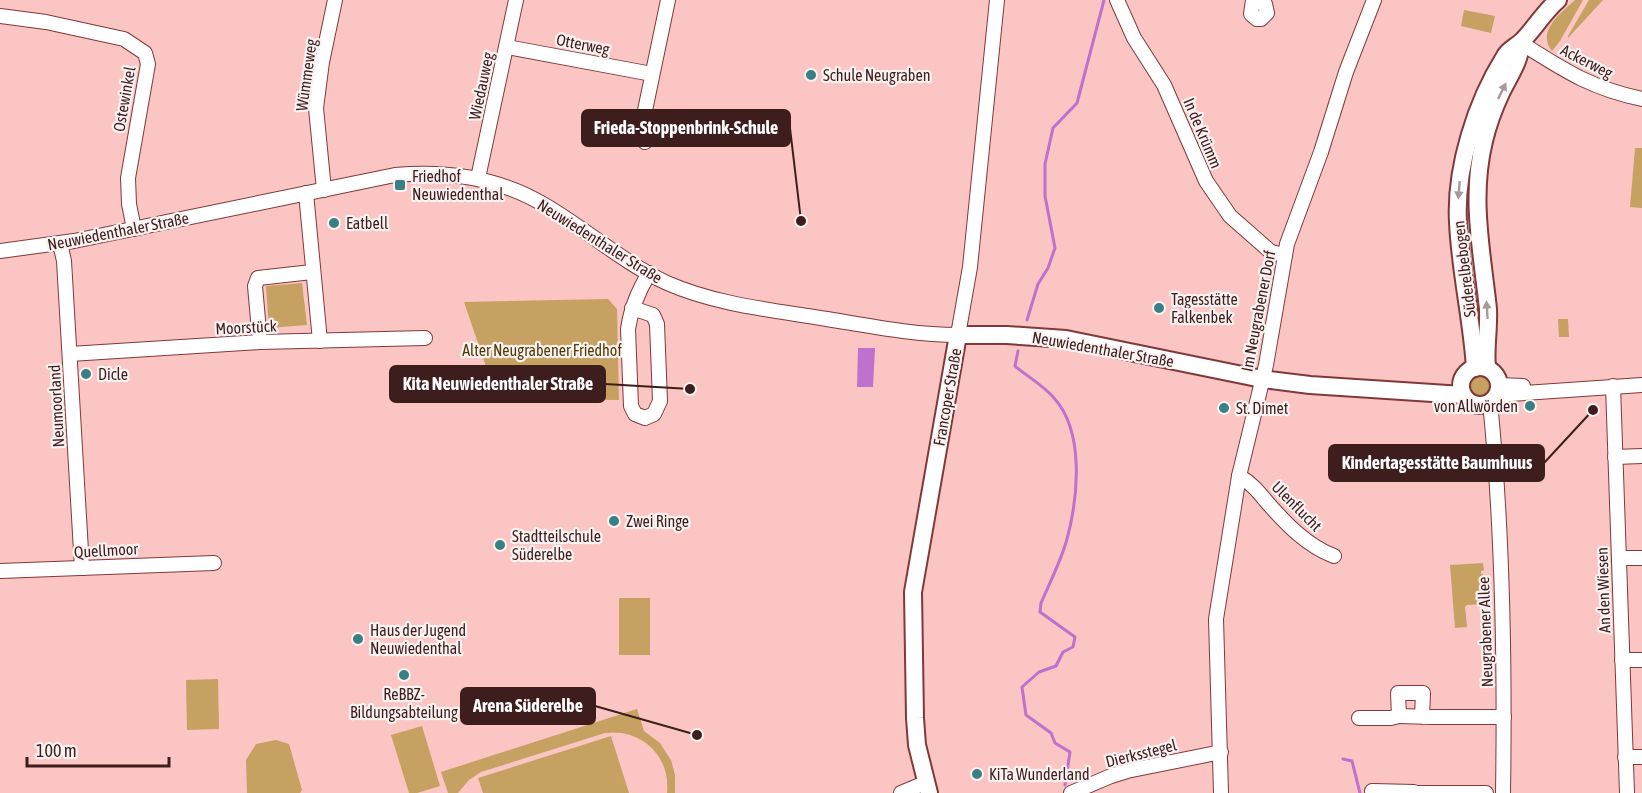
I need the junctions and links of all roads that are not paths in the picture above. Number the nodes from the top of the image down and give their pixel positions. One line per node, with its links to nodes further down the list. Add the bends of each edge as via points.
1 (335, 0): 19 (street, Wümmeweg, via 316,108)
2 (516, 0): 14 (street, Wiedauweg)
3 (668, 0): 15 (street)
4 (997, 0): 28 (street, Francoper Straße, via 970,267)
5 (1117, 0): 24 (street, In de Krümm, via 1134,38 1164,85 1214,195 1230,216 1271,252)
6 (1253, 0): 7 (street, via 1251,14 1257,19 1267,13)
7 (1261, 0)
8 (1366, 0): 12 (street, Im Neugrabener Dorf)
9 (1374, 0): 12 (street, Im Neugrabener Dorf)
10 (1558, 0): 13 (main road, Süderelbebogen)
11 (0, 16): 21 (street, Ostewinkel, via 124,39 145,53 148,64 128,178)
12 (1365, 23): 24 (street, Im Neugrabener Dorf)
13 (1521, 43): 16 (street, Ackerweg, via 1594,86); 33 (main road, Süderelbebogen, via 1518,60 1491,118 1479,175 1477,219 1488,318)
14 (507, 47): 15 (street, Otterweg); 18 (street, Wiedauweg)
15 (652, 74): 17 (street, via 643,120)
16 (1642, 99)
17 (645, 142)
18 (478, 178): 19 (street, Neuwiedenthaler Straße, via 414,174); 26 (street, Neuwiedenthaler Straße, via 503,185 548,207)
19 (324, 190): 20 (street, Neuwiedenthaler Straße)
20 (306, 193): 21 (street, Neuwiedenthaler Straße); 25 (street)
21 (134, 229): 22 (street, Neuwiedenthaler Straße)
22 (60, 243): 23 (street, Neuwiedenthaler Straße); 32 (street, Neumoorland)
23 (0, 251)
24 (1285, 255): 34 (street, Im Neugrabener Dorf)
25 (312, 272): 30 (street); 31 (street, via 258,278 255,286)
26 (649, 273): 27 (street); 28 (street, Neuwiedenthaler Straße, via 721,301 894,330)
27 (632, 308): 27 (street, via 628,329 631,406 635,414 645,418 659,406 657,324 653,315)
28 (958, 335): 34 (main road, Neuwiedenthaler Straße, via 1066,339); 57 (main road, Francoper Straße, via 913,592 915,718)
29 (425, 338): 30 (street, Moorstück)
30 (320, 341): 31 (street, Moorstück)
31 (260, 342): 32 (street, Moorstück)
32 (70, 354): 46 (street, Neumoorland)
33 (1481, 368): 37 (main road, via 1465,375); 38 (main road, via 1495,375)
34 (1262, 379): 37 (main road, Neuwiedenthaler Straße, via 1382,390); 41 (street, Im Neugrabener Dorf)
35 (1642, 385): 36 (street)
36 (1613, 386): 38 (street); 40 (street, An den Wiesen)
37 (1462, 390): 38 (main road, via 1470,403)
38 (1492, 397): 52 (street, Neugrabener Allee)
39 (1642, 456): 40 (street)
40 (1615, 457): 43 (street, An den Wiesen)
41 (1239, 476): 42 (street, Ulenflucht, via 1252,483 1311,545); 54 (street, Im Neugrabener Dorf, via 1216,619)
42 (1334, 556)
43 (1619, 558): 44 (street); 48 (street, An den Wiesen)
44 (1642, 558)
45 (214, 563): 46 (street, Quellmoor)
46 (82, 568): 47 (street, Quellmoor)
47 (0, 571)
48 (1622, 660): 49 (street); 56 (street, An den Wiesen)
49 (1642, 660)
50 (1399, 716): 51 (street); 51 (street, via 1398,693 1423,693); 53 (street)
51 (1422, 717): 52 (street)
52 (1504, 717): 64 (street, Neugrabener Allee)
53 (1359, 718)
54 (1221, 752): 60 (street, Dierksstegel, via 1111,776); 61 (street, Im Neugrabener Dorf)
55 (1642, 756): 56 (street)
56 (1625, 757): 65 (street, An den Wiesen)
57 (927, 788): 59 (street)
58 (1372, 792): 62 (street)
59 (901, 793)
60 (1071, 793)
61 (1221, 793)
62 (1414, 793): 63 (street)
63 (1486, 793)
64 (1503, 793)
65 (1627, 793)

